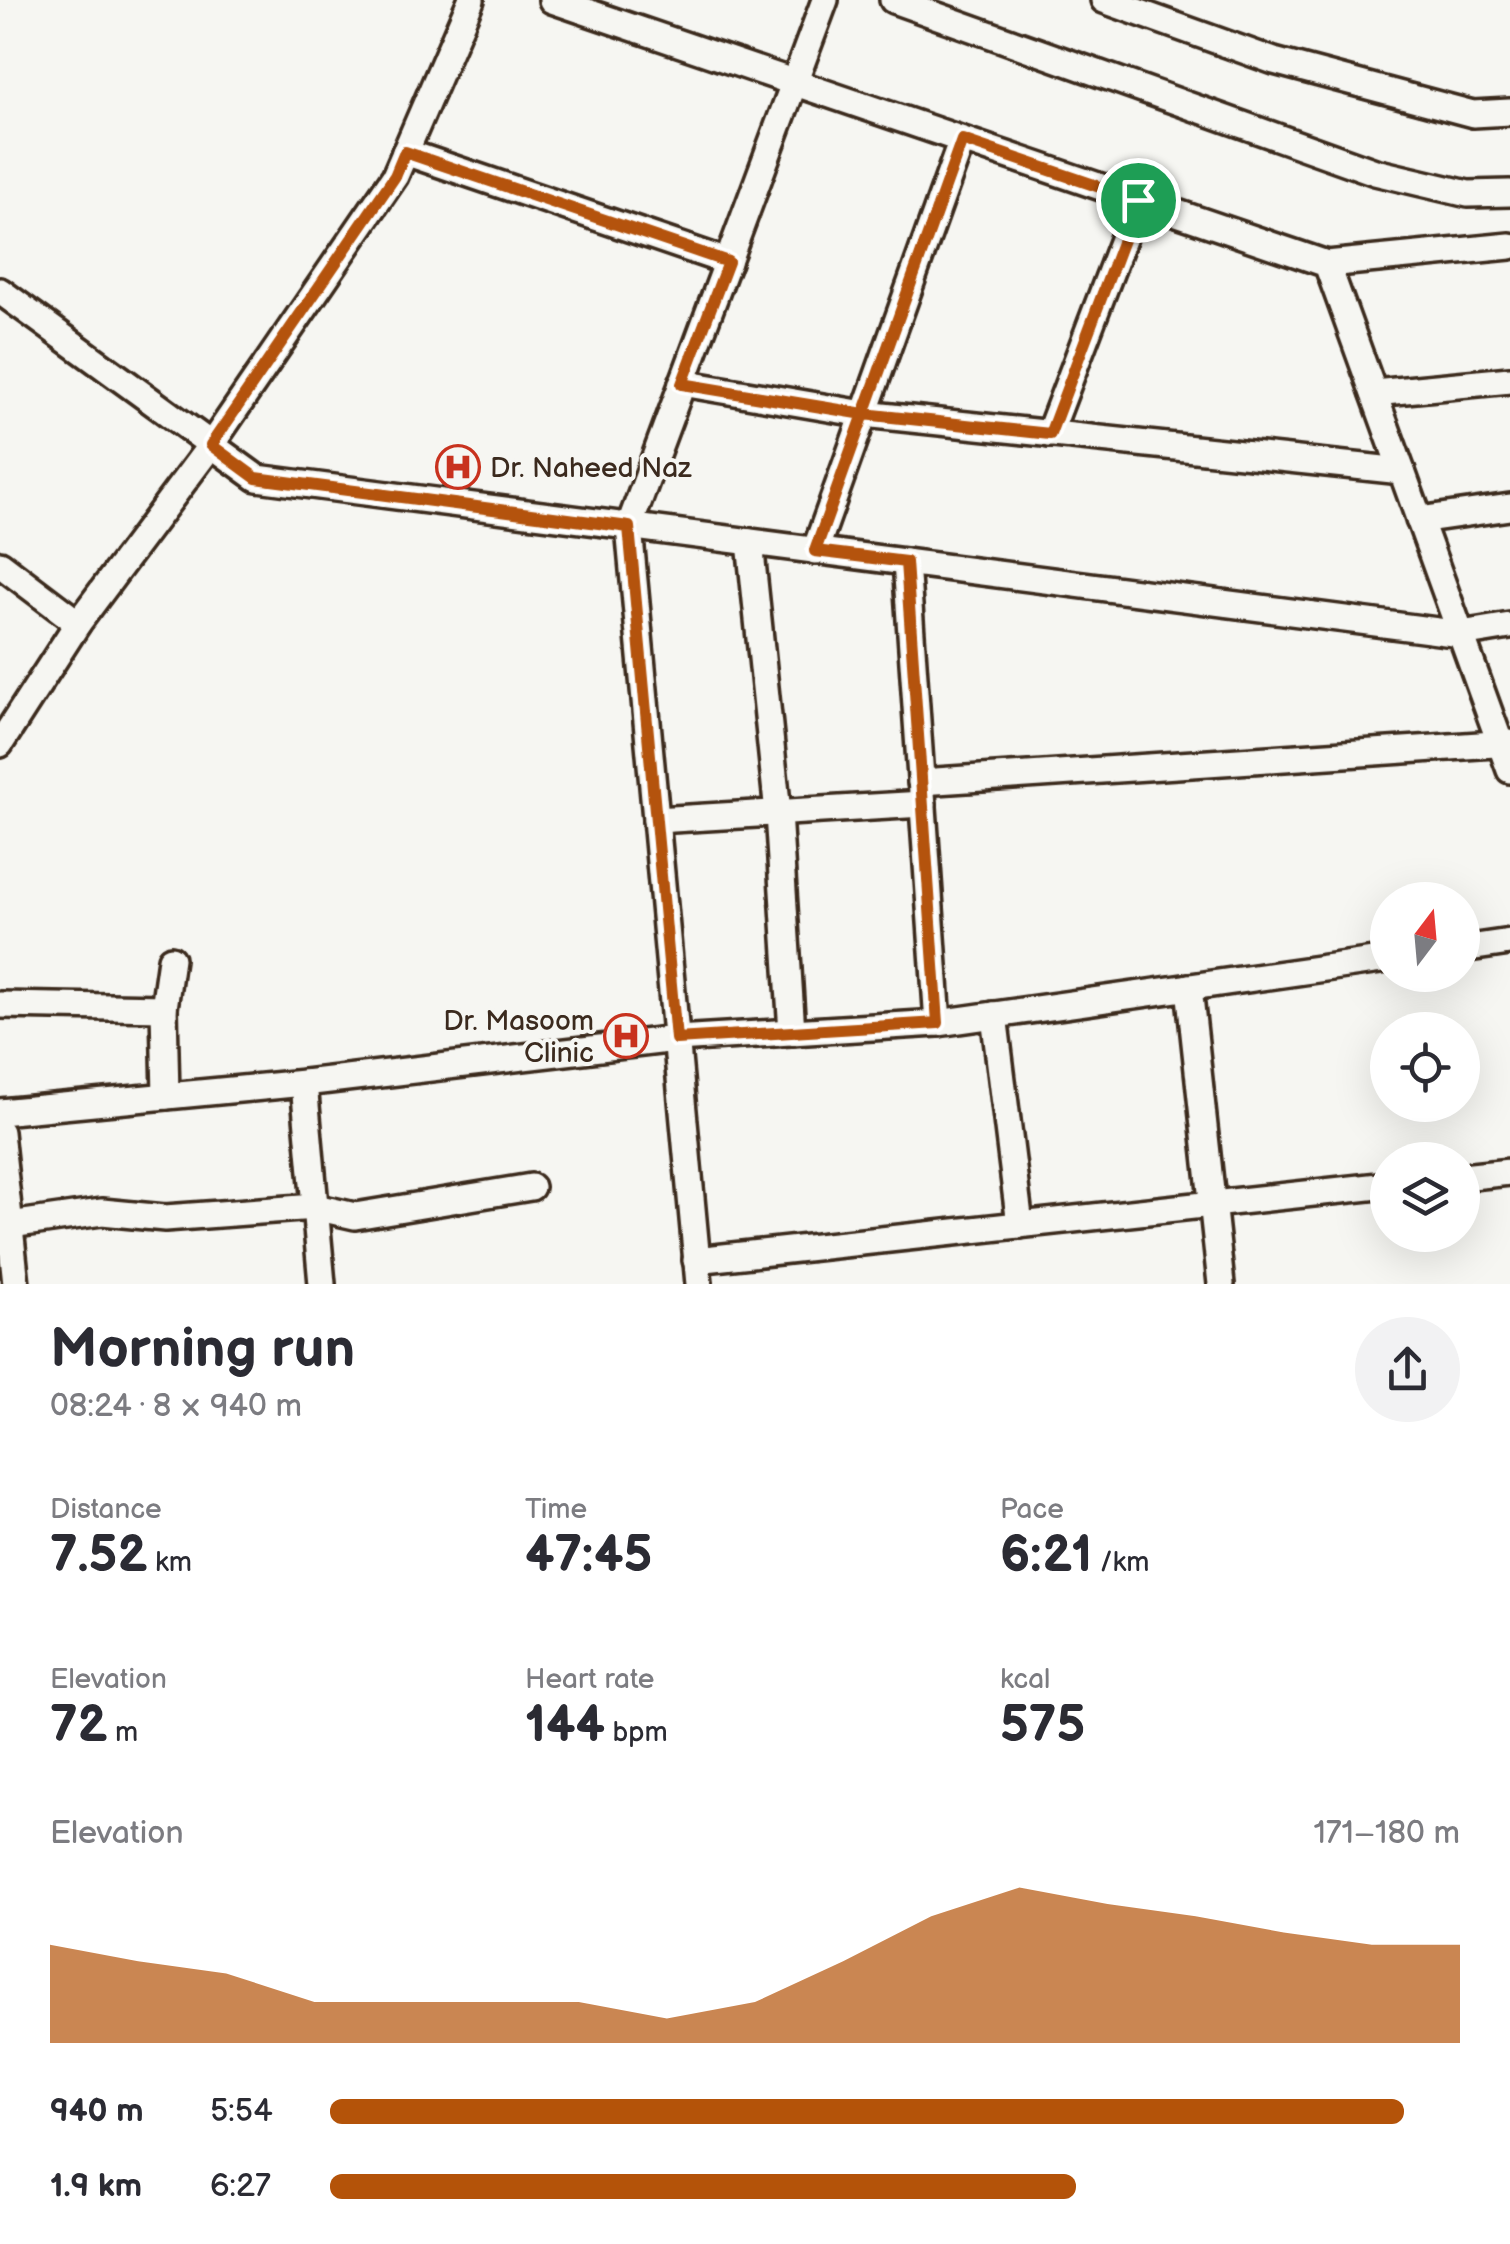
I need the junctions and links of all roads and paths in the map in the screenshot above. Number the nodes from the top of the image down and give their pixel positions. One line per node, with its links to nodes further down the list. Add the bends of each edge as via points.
1 (471, 0): 9 (street)
2 (552, 0): 6 (street)
3 (825, 0): 6 (street)
4 (893, 0): 10 (street, via 1375,172 1468,194)
5 (1104, 0): 7 (street, via 1274,61 1473,114)
6 (794, 82): 8 (street); 13 (street)
7 (1510, 112)
8 (962, 140): 11 (street); 19 (street)
9 (405, 152): 13 (street); 21 (street)
10 (1510, 194)
11 (1138, 200): 14 (street); 20 (street)
12 (1510, 246): 14 (street)
13 (728, 262): 17 (street)
14 (1327, 264): 18 (street)
15 (0, 291): 21 (street)
16 (1510, 380): 18 (street)
17 (682, 384): 19 (street); 25 (street)
18 (1374, 393): 22 (street)
19 (864, 414): 20 (street); 27 (street)
20 (1050, 434): 22 (street)
21 (211, 445): 25 (street, via 256,478); 30 (street)
22 (1402, 471): 24 (street)
23 (1510, 507): 24 (street)
24 (1420, 520): 32 (street)
25 (629, 527): 26 (street); 38 (street)
26 (750, 542): 27 (street); 37 (street)
27 (815, 551): 28 (street)
28 (906, 562): 32 (street); 36 (street)
29 (0, 564): 30 (street)
30 (78, 623): 33 (street)
31 (1510, 626): 32 (street)
32 (1460, 634): 34 (street)
33 (0, 744)
34 (1505, 744): 35 (street); 36 (street)
35 (1510, 770)
36 (922, 793): 37 (street); 47 (street)
37 (778, 813): 38 (street); 48 (street)
38 (656, 820): 49 (street)
39 (1510, 942): 40 (street)
40 (1480, 946)
41 (171, 958): 45 (street)
42 (1370, 962): 43 (street)
43 (1189, 988): 46 (street); 58 (street)
44 (0, 1005): 45 (street)
45 (164, 1008): 51 (street)
46 (994, 1015): 47 (street); 60 (street)
47 (938, 1023): 48 (street)
48 (792, 1032): 49 (street)
49 (676, 1039): 50 (street); 62 (street)
50 (304, 1083): 51 (street); 59 (street)
51 (166, 1096): 52 (street)
52 (0, 1112)
53 (0, 1132): 61 (street)
54 (1510, 1172): 55 (street)
55 (1480, 1175)
56 (531, 1187): 59 (street, via 355,1216)
57 (1370, 1187): 58 (street)
58 (1212, 1204): 60 (street); 65 (street)
59 (315, 1207): 61 (street, via 165,1218 102,1212); 64 (street)
60 (1020, 1224): 62 (street)
61 (7, 1241): 63 (street)
62 (698, 1272)
63 (16, 1284)
64 (322, 1284)
65 (1221, 1284)

